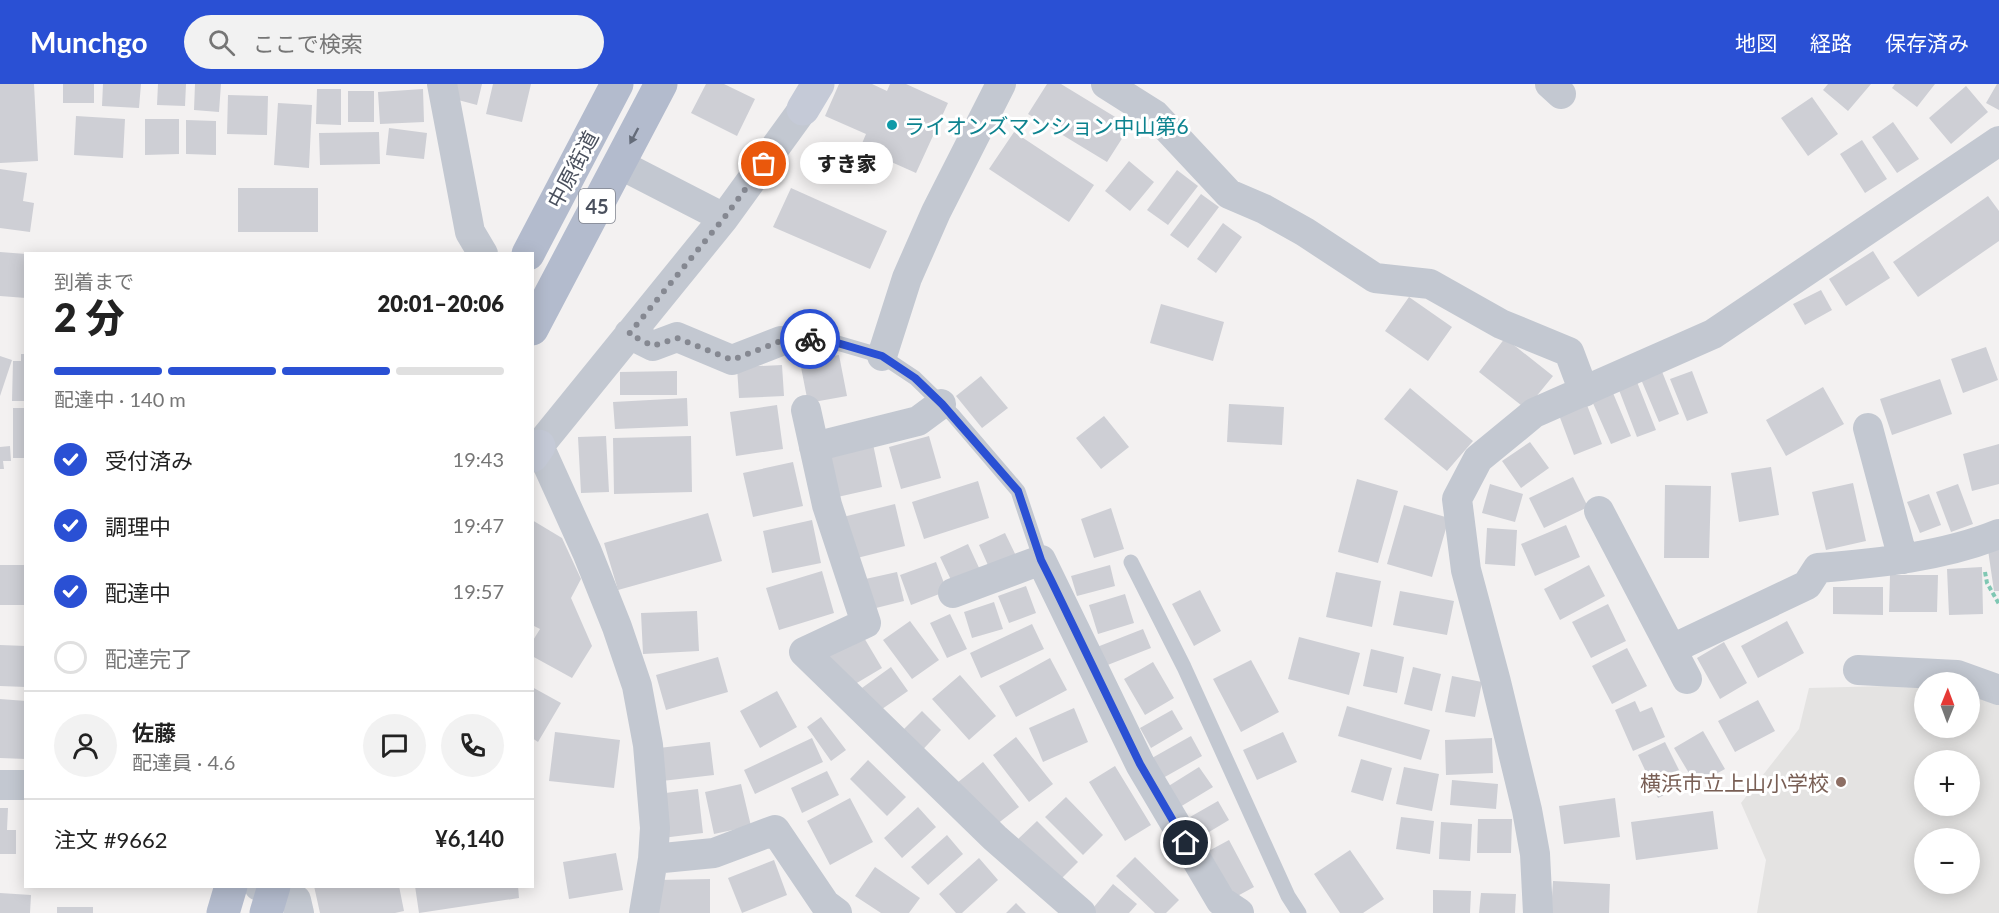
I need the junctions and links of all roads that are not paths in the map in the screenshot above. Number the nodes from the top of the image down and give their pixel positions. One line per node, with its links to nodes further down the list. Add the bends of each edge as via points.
1 (442, 84): 10 (street, via 471,232)
2 (617, 84): 11 (main road, 中原街道 / 45)
3 (661, 84): 8 (main road, 中原街道 / 45, one-way to 8)
4 (1001, 84): 15 (street, via 907,278)
5 (1106, 84): 16 (street, via 1155,115 1229,194 1274,215 1375,278 1430,284 1501,324 1569,352)
6 (811, 96): 9 (street)
7 (1999, 141): 16 (street, via 1713,334)
8 (619, 164): 9 (street); 12 (main road, 中原街道 / 45)
9 (724, 218): 13 (street)
10 (482, 252)
11 (529, 252)
12 (534, 325)
13 (629, 334): 14 (street, via 653,346 677,338 732,360); 21 (street)
14 (781, 341): 15 (lane, via 834,342)
15 (882, 356): 17 (lane, via 915,378)
16 (1584, 392): 44 (street, via 1534,413 1478,459 1457,499 1466,570 1527,810 1535,854)
17 (942, 404): 20 (street, via 918,421); 25 (lane, via 1018,491)
18 (806, 410): 20 (street)
19 (1868, 428): 24 (street)
20 (814, 447): 42 (street, via 827,504 866,623 804,652 995,838)
21 (536, 451): 34 (street, via 596,573 637,686 648,745 655,828)
22 (1599, 511): 28 (street)
23 (1999, 534): 24 (street)
24 (1903, 559): 28 (street, via 1818,568 1807,585)
25 (1041, 560): 27 (street); 37 (street, via 1140,764)
26 (1131, 562): 43 (lane)
27 (953, 594)
28 (1672, 649): 30 (street)
29 (1858, 670): 31 (street, via 1957,675)
30 (1688, 679)
31 (1999, 690)
32 (0, 785): 33 (street)
33 (24, 785)
34 (653, 859): 40 (street); 41 (street, via 714,853 775,830 825,904)
35 (230, 888): 38 (main road)
36 (268, 894): 39 (street, via 296,900)
37 (1223, 909)
38 (223, 913)
39 (299, 913)
40 (644, 913)
41 (837, 913)
42 (1081, 913)
43 (1299, 913)
44 (1538, 913)

